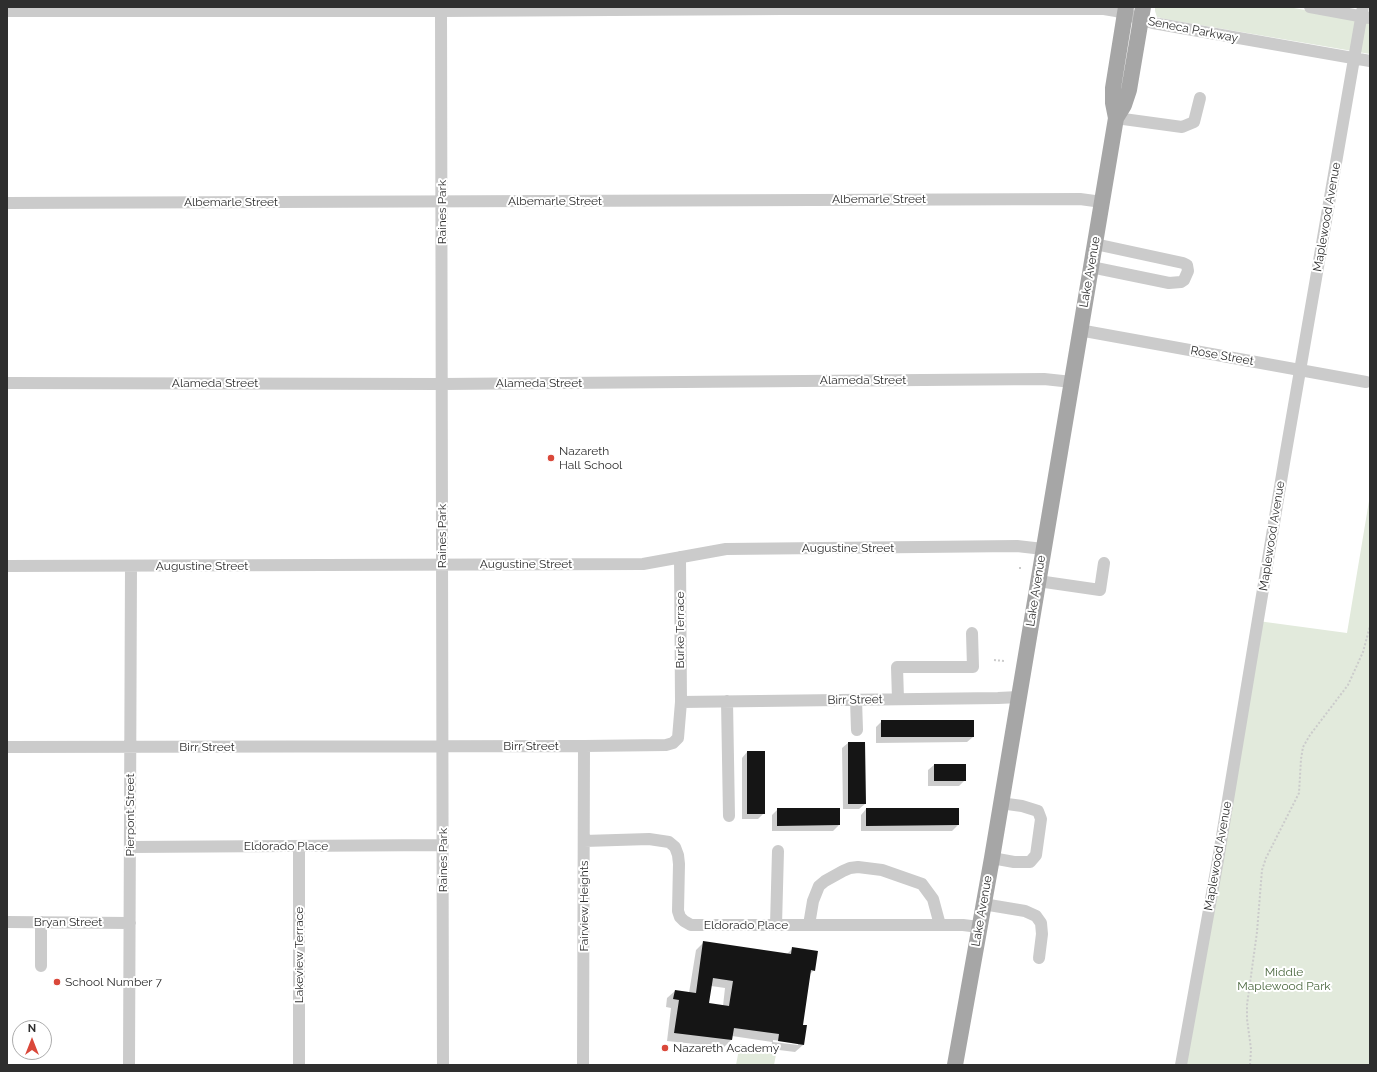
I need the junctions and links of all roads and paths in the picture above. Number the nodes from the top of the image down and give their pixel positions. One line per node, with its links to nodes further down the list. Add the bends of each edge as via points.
1 (1310, 7): 8 (street)
2 (784, 8): 4 (street, Seneca Parkway); 6 (street, Seneca Parkway)
3 (174, 9): 4 (street, Seneca Parkway); 5 (street, Seneca Parkway)
4 (441, 9): 13 (street, Raines Park)
5 (7, 11)
6 (1126, 11): 7 (street, Seneca Parkway); 12 (main road, Lake Avenue, via 1113,88)
7 (1142, 13): 9 (street, Seneca Parkway, via 1158,24); 12 (main road, Lake Avenue, via 1129,90)
8 (1365, 14): 9 (street, Maplewood Avenue)
9 (1354, 58): 10 (street, Seneca Parkway); 19 (street, Maplewood Avenue)
10 (1370, 61)
11 (1200, 98): 12 (street, via 1194,122 1182,127)
12 (1116, 118): 14 (main road, Lake Avenue)
13 (442, 201): 14 (street, Albemarle Street, via 1080,198); 15 (street, Albemarle Street); 23 (street, Raines Park)
14 (1102, 202): 16 (main road, Lake Avenue)
15 (7, 203)
16 (1095, 244): 17 (main road, Lake Avenue); 17 (street, via 1183,263 1187,265 1188,271 1181,282 1169,283)
17 (1091, 267): 18 (main road, Lake Avenue)
18 (1080, 330): 19 (street, Rose Street); 20 (main road, Lake Avenue)
19 (1300, 370): 21 (street, Rose Street); 70 (street, Maplewood Avenue)
20 (1072, 382): 23 (street, Alameda Street, via 1044,379); 24 (main road, Lake Avenue)
21 (1366, 382)
22 (7, 383): 23 (street, Alameda Street)
23 (442, 384): 27 (street, Raines Park)
24 (1043, 549): 25 (street, Augustine Street, via 1017,546 726,549); 32 (main road, Lake Avenue)
25 (680, 557): 27 (street, Augustine Street, via 643,564); 41 (street, Burke Terrace)
26 (1104, 563): 32 (street, via 1100,590)
27 (442, 564): 29 (street, Augustine Street); 43 (street, Raines Park)
28 (7, 566): 29 (street, Augustine Street)
29 (131, 566): 46 (street, Pierpont Street)
30 (1019, 568): 31 (path)
31 (1023, 568)
32 (1038, 581): 37 (main road, Lake Avenue)
33 (1370, 626): 71 (path, via 1363,652 1348,685 1303,747 1299,793 1262,870 1247,1005)
34 (972, 633): 38 (street, via 972,667 897,667)
35 (994, 660): 36 (path)
36 (1004, 661)
37 (1019, 697): 38 (street, Birr Street); 47 (main road, Lake Avenue)
38 (898, 699): 39 (street, Birr Street)
39 (856, 700): 40 (street, Birr Street); 42 (street)
40 (727, 701): 41 (street, Birr Street); 48 (street)
41 (681, 702): 44 (street, Birr Street, via 678,738 672,743)
42 (857, 730)
43 (443, 746): 44 (street, Birr Street); 46 (street, Birr Street); 50 (street, Raines Park)
44 (584, 746): 49 (street, Fairview Heights)
45 (7, 747): 46 (street, Birr Street)
46 (130, 748): 52 (street, Pierpont Street)
47 (1000, 803): 54 (main road, Lake Avenue); 54 (street, via 1038,811 1041,819 1036,855 1030,862)
48 (729, 816)
49 (584, 840): 59 (street, Eldorado Place, via 649,839 669,842 675,847 678,855 678,911 684,921 692,925); 68 (street, Fairview Heights)
50 (443, 845): 51 (street, Eldorado Place); 67 (street, Raines Park)
51 (299, 846): 52 (street, Eldorado Place); 66 (street, Lakeview Terrace)
52 (130, 847): 58 (street, Pierpont Street)
53 (778, 851): 59 (street)
54 (992, 858): 55 (main road, Lake Avenue)
55 (983, 904): 62 (main road, Lake Avenue); 63 (street, via 1025,911 1036,916 1041,923 1042,934)
56 (7, 922): 57 (street, Bryan Street)
57 (41, 922): 58 (street, Bryan Street); 64 (street)
58 (130, 923): 65 (street, Pierpont Street)
59 (776, 925): 60 (street, Eldorado Place)
60 (809, 925): 61 (street, Eldorado Place); 61 (street, via 813,901 819,886 843,871 858,867 882,870 922,884 933,900)
61 (940, 925): 62 (street, Eldorado Place)
62 (979, 927): 69 (main road, Lake Avenue)
63 (1039, 958)
64 (42, 966)
65 (129, 1065)
66 (299, 1065)
67 (443, 1065)
68 (583, 1065)
69 (955, 1065)
70 (1181, 1065)
71 (1250, 1065)

